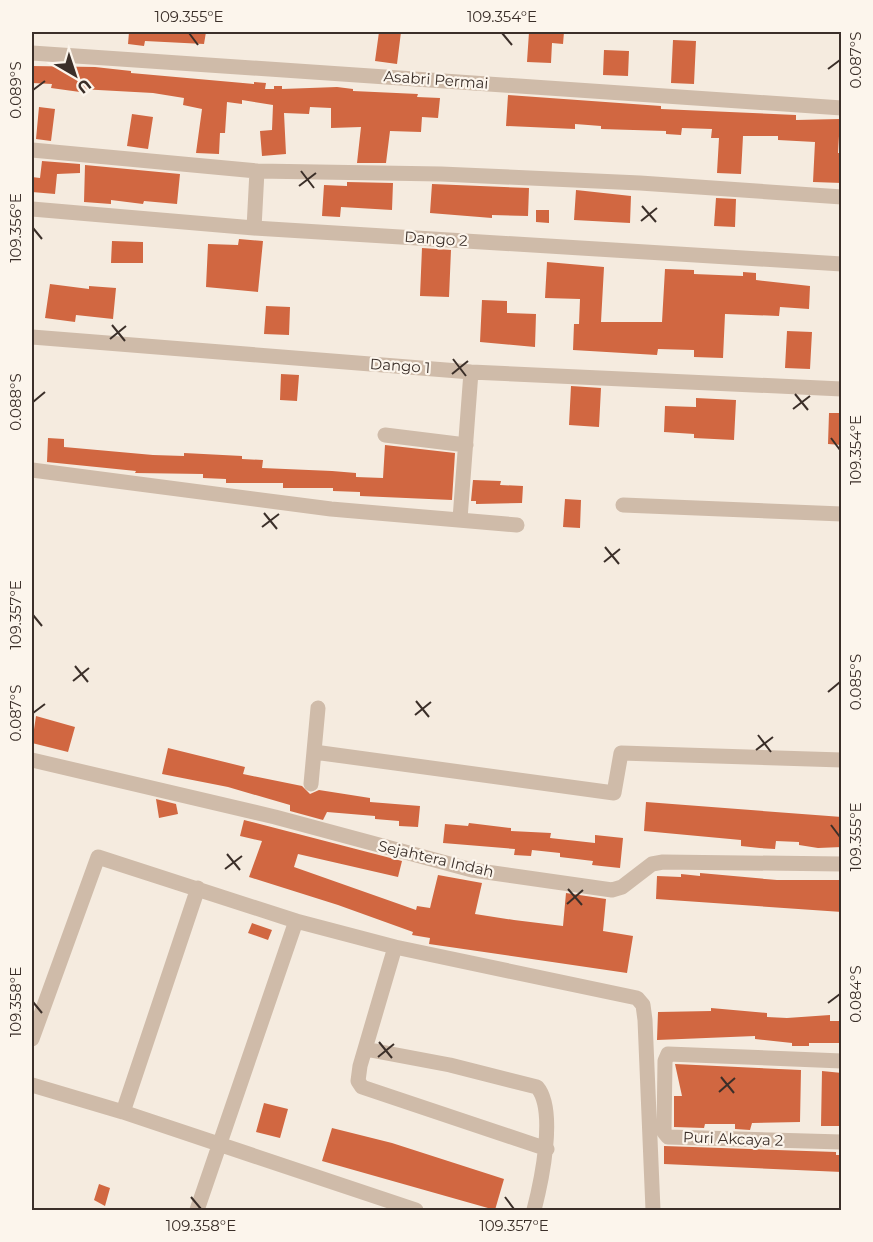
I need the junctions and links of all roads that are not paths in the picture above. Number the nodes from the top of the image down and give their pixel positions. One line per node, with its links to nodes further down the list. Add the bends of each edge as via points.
1 (32, 53): 2 (street, Asabri Permai)
2 (842, 108)
3 (32, 150): 4 (street)
4 (257, 171): 5 (street, via 441,174); 7 (street)
5 (842, 197)
6 (32, 209): 7 (street, Dango 2)
7 (254, 228): 8 (street, Dango 2)
8 (842, 264)
9 (32, 337): 10 (street, Dango 1)
10 (471, 372): 11 (street, Dango 1); 13 (street)
11 (842, 388)
12 (385, 435): 13 (street)
13 (466, 446): 17 (street)
14 (32, 470): 17 (street, via 331,508)
15 (623, 505): 16 (street)
16 (842, 514)
17 (460, 519): 18 (street)
18 (517, 525)
19 (318, 708): 20 (street)
20 (314, 752): 22 (street, via 614,793 621,753); 23 (street)
21 (32, 760): 24 (street, Sejahtera Indah, via 263,814 472,870 592,888 622,887 644,869 663,862)
22 (842, 760)
23 (311, 784)
24 (842, 864)
25 (198, 888): 26 (street); 28 (street, via 98,857); 32 (street)
26 (296, 921): 27 (street); 34 (street)
27 (395, 947): 29 (street); 39 (street, via 638,998 645,1020)
28 (32, 1040)
29 (365, 1049): 35 (street, via 358,1080 362,1087); 35 (street, via 537,1087 543,1102)
30 (842, 1061): 33 (street, Puri Akcaya 2, via 668,1054 664,1132 668,1137)
31 (32, 1085): 32 (street)
32 (123, 1112): 34 (street)
33 (842, 1142)
34 (220, 1145): 36 (street); 37 (street)
35 (547, 1149): 38 (street)
36 (197, 1210)
37 (416, 1210)
38 (534, 1210)
39 (653, 1210)

